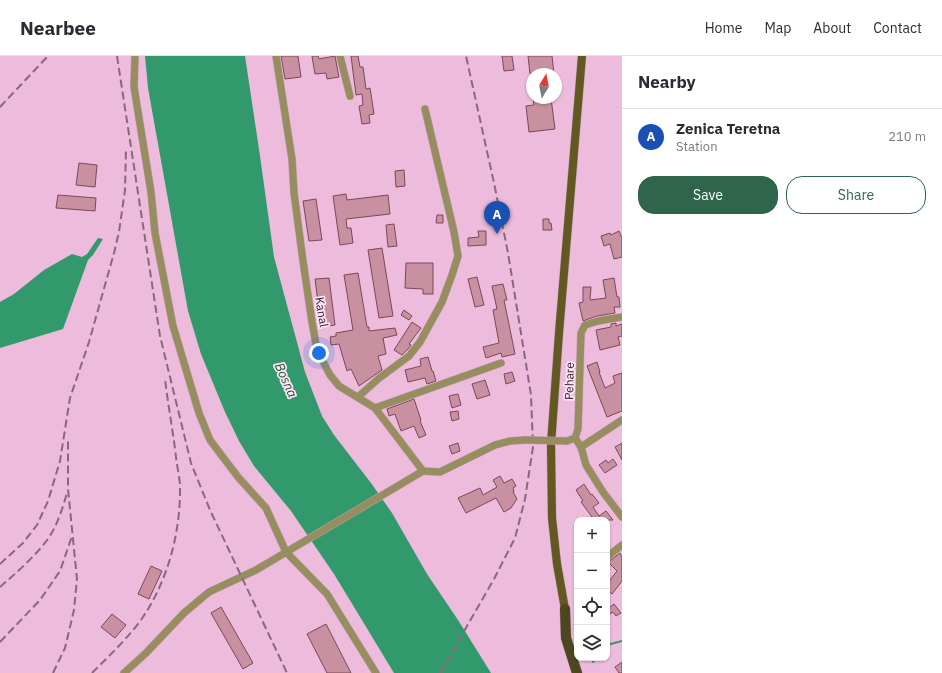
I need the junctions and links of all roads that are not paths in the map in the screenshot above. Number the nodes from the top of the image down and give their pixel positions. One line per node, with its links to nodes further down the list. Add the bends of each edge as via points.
1 (135, 56): 17 (street, via 134,87 155,233 173,326 190,385 210,440 266,508)
2 (276, 56): 9 (street, Kanal, via 317,350 339,386)
3 (340, 56): 5 (street)
4 (582, 56): 19 (main road, via 551,444 552,524)
5 (350, 96)
6 (425, 109): 9 (street, via 458,256 442,302 420,342 409,356)
7 (622, 317): 12 (street, Pehare, via 585,326 581,333 579,420 578,434)
8 (501, 363): 10 (street)
9 (358, 397): 10 (street, Kanal)
10 (375, 408): 14 (street, Kanal)
11 (622, 420): 13 (street)
12 (575, 438): 13 (street); 14 (street, bridge, via 567,441 510,441 495,445 440,472)
13 (581, 447): 15 (street, via 586,465)
14 (423, 471): 17 (street)
15 (622, 517)
16 (622, 545): 18 (street)
17 (286, 552): 22 (street, via 256,570 209,592 184,613); 23 (street, via 327,594)
18 (610, 555)
19 (565, 609): 20 (highway); 24 (highway, via 566,638)
20 (574, 642)
21 (580, 661): 25 (highway)
22 (124, 673)
23 (376, 673)
24 (577, 673)
25 (584, 673)

